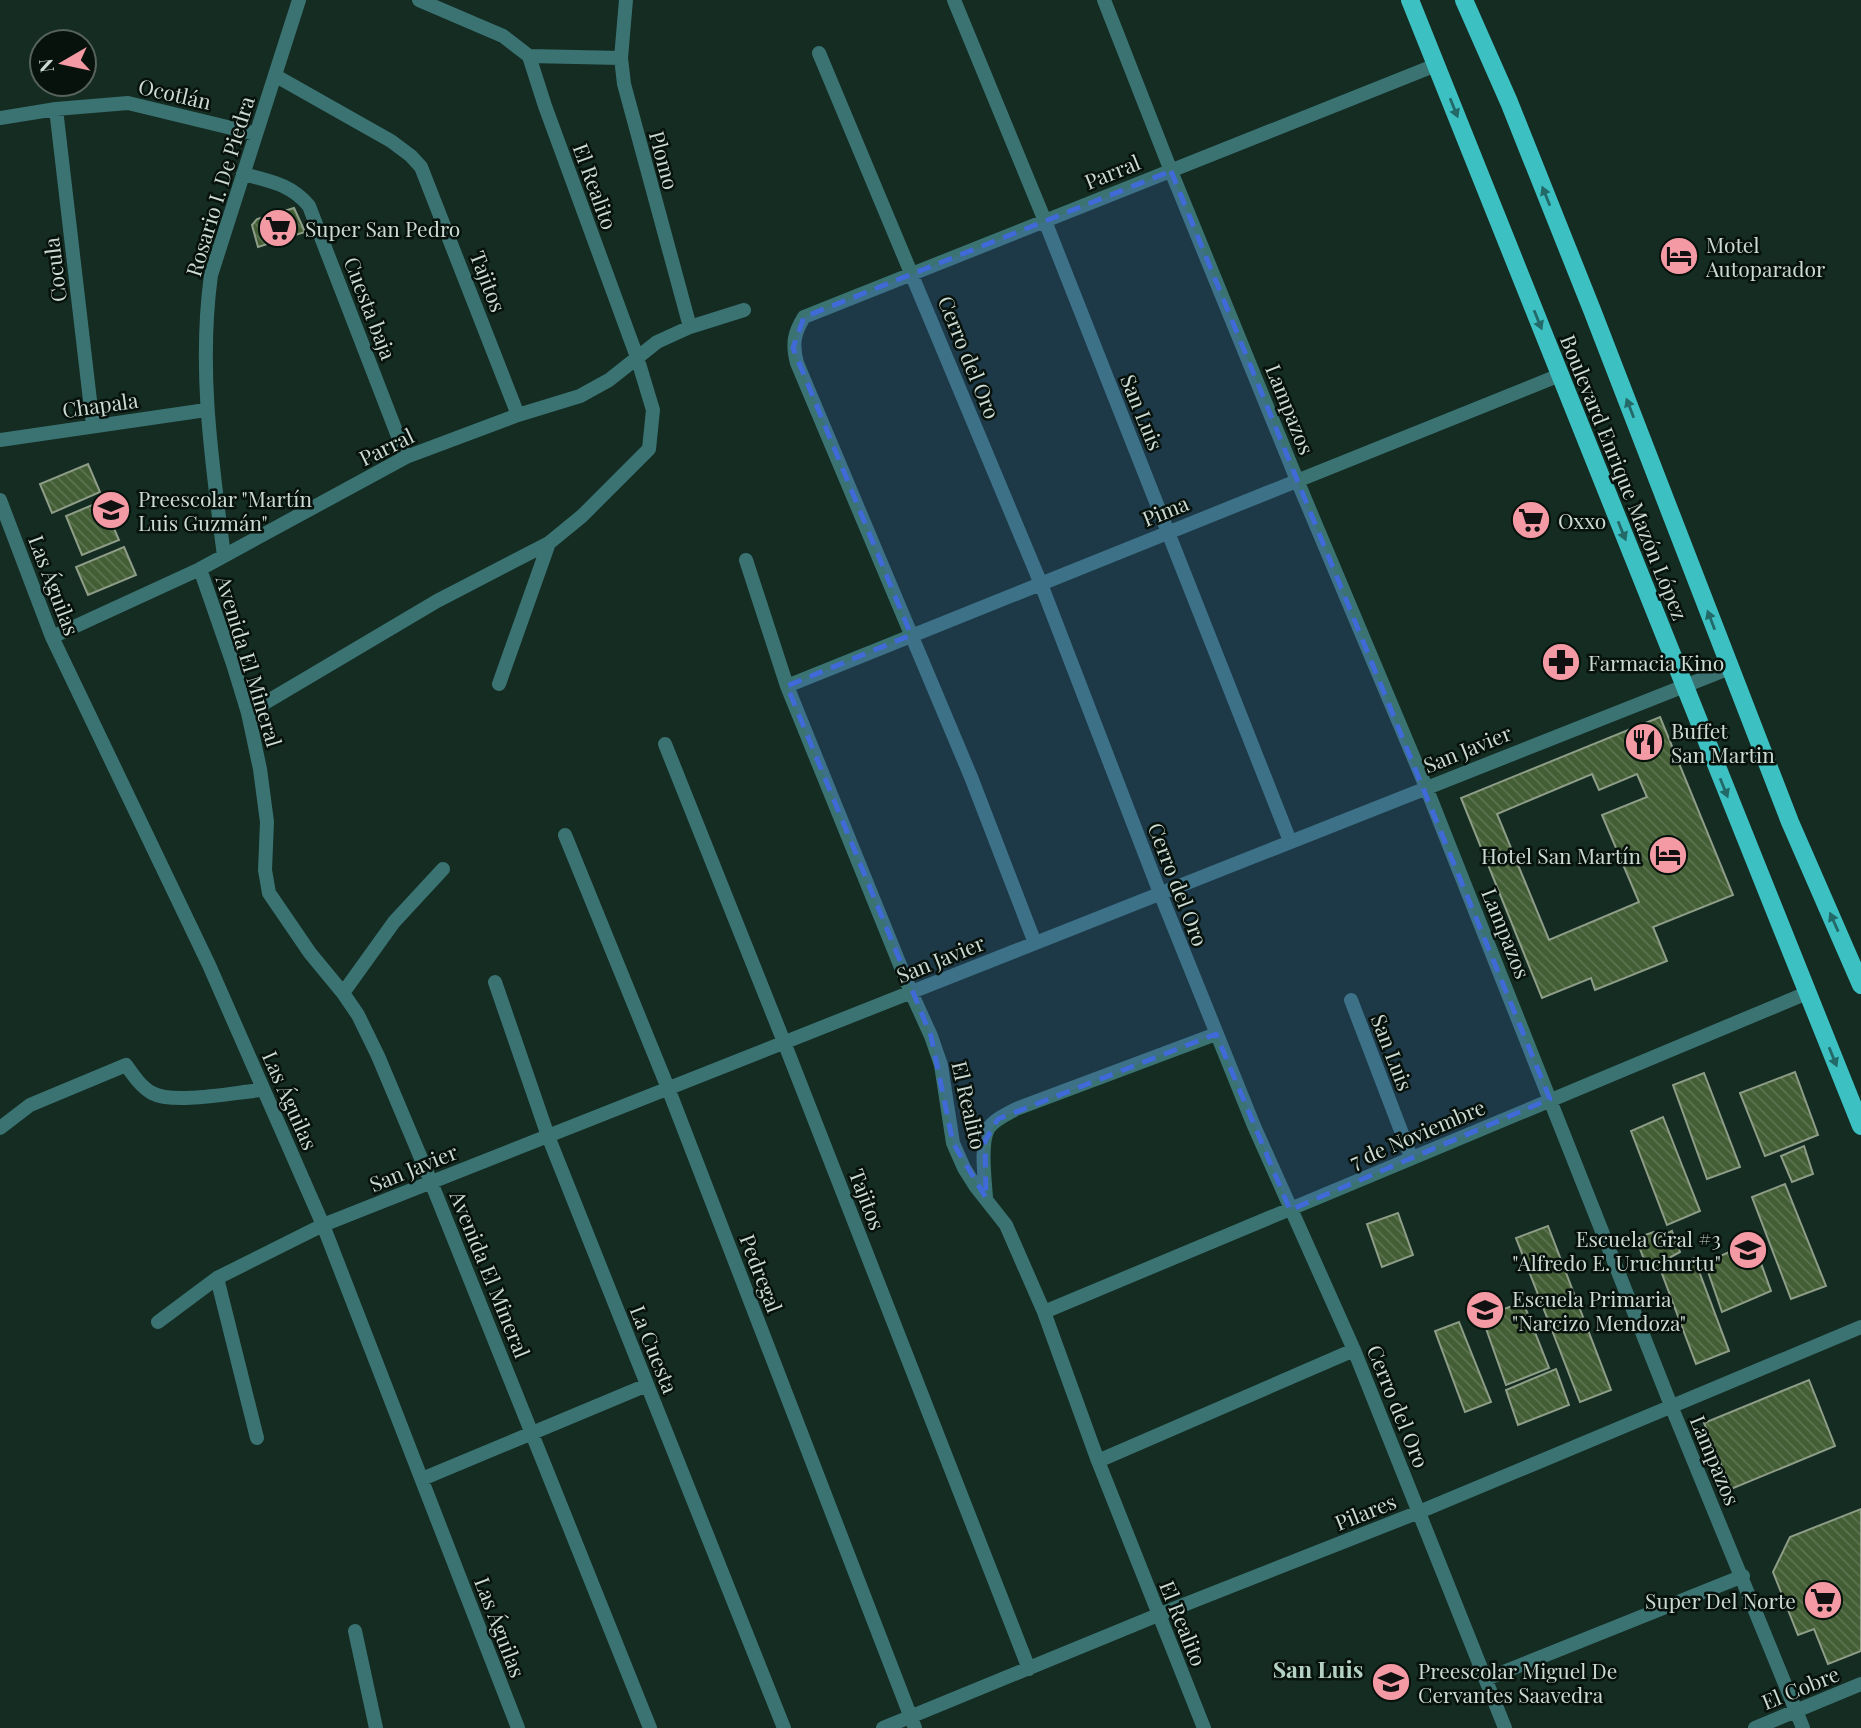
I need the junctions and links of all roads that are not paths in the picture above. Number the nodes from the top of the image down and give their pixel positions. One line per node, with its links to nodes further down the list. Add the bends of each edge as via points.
1 (299, 0): 12 (street, Rosario I. De Piedra)
2 (419, 0): 9 (street, via 503,36)
3 (626, 0): 10 (street, Plomo)
4 (954, 0): 18 (street, San Luis)
5 (1104, 0): 16 (street, Lampazos)
6 (1410, 0): 11 (main road, Boulevard Enrique Mazón López)
7 (1464, 0): 39 (main road, Boulevard Enrique Mazón López, one-way to 7, via 1592,310)
8 (819, 53): 19 (street, Cerro del Oro)
9 (529, 56): 10 (street); 22 (street, El Realito)
10 (621, 58): 21 (street, Plomo, via 624,84)
11 (1436, 65): 16 (street, Parral); 23 (main road, Boulevard Enrique Mazón López, one-way to 23)
12 (276, 76): 15 (street, Rosario I. De Piedra); 25 (street, Tajitos, via 391,141 421,167)
13 (56, 110): 14 (street, Ocotlán); 15 (street, Ocotlán, via 141,104); 26 (street, Cocula)
14 (0, 118)
15 (256, 134): 17 (street, Rosario I. De Piedra)
16 (1171, 171): 18 (street, Parral); 29 (street, Lampazos)
17 (243, 174): 24 (street, Rosario I. De Piedra, via 211,275 205,320); 28 (street, Cuesta baja, via 287,187 309,206)
18 (1045, 221): 19 (street, Parral); 31 (street, San Luis)
19 (913, 274): 36 (street, Cerro del Oro); 37 (street, Parral, via 804,317 793,348)
20 (744, 310): 21 (street, Parral)
21 (690, 327): 22 (street, Parral)
22 (637, 357): 25 (street, Parral, via 580,396); 32 (street, El Realito, via 653,410 649,449)
23 (1560, 375): 29 (street, Pima); 42 (main road, Boulevard Enrique Mazón López, one-way to 42)
24 (206, 410): 26 (street, Chapala); 33 (street, Rosario I. De Piedra)
25 (517, 415): 28 (street, Parral)
26 (93, 426): 27 (street, Chapala)
27 (0, 440)
28 (406, 457): 33 (street, Parral)
29 (1297, 480): 31 (street, Pima); 45 (street, Lampazos)
30 (0, 500): 38 (street, Las Águilas)
31 (1168, 531): 36 (street, Pima); 47 (street, San Luis)
32 (549, 543): 40 (street); 43 (street, via 437,601)
33 (223, 556): 35 (street, Parral)
34 (746, 560): 41 (street, El Realito)
35 (200, 569): 38 (street, Parral); 43 (street, Avenida El Mineral)
36 (1041, 584): 37 (street, Pima); 49 (street, Cerro del Oro)
37 (911, 635): 41 (street, Pima); 50 (street)
38 (52, 637): 60 (street, Las Águilas, via 209,965)
39 (1730, 668): 42 (street, San Javier); 52 (main road, Boulevard Enrique Mazón López, one-way to 39)
40 (499, 684)
41 (787, 686): 53 (street, El Realito)
42 (1683, 686): 45 (street, San Javier); 55 (main road, Boulevard Enrique Mazón López, one-way to 55)
43 (248, 713): 54 (street, Avenida El Mineral, via 265,809 269,893)
44 (665, 744): 58 (street, Tajitos)
45 (1426, 787): 47 (street, San Javier); 61 (street, Lampazos)
46 (565, 835): 59 (street, Pedregal)
47 (1290, 841): 49 (street, San Javier)
48 (443, 869): 54 (street, via 394,922)
49 (1160, 893): 50 (street, San Javier); 57 (street, Cerro del Oro)
50 (1035, 943): 53 (street, San Javier)
51 (495, 982): 64 (street, La Cuesta)
52 (1861, 985)
53 (911, 992): 58 (street, San Javier); 67 (street, El Realito, via 940,1065 953,1143)
54 (343, 993): 66 (street, Avenida El Mineral, via 378,1056)
55 (1807, 993): 61 (street, 7 de Noviembre); 62 (main road, Boulevard Enrique Mazón López, one-way to 62)
56 (1351, 1000): 65 (street, San Luis)
57 (1216, 1034): 67 (street, via 998,1119 988,1128 985,1141); 68 (street, Cerro del Oro)
58 (784, 1042): 59 (street, San Javier); 85 (street, Tajitos)
59 (668, 1088): 64 (street, San Javier); 89 (street, Pedregal)
60 (262, 1090): 63 (street, via 172,1099 149,1092 126,1065 30,1105); 69 (street, Las Águilas)
61 (1550, 1099): 65 (street, 7 de Noviembre); 76 (street, Lampazos)
62 (1861, 1126)
63 (0, 1128)
64 (548, 1136): 66 (street, San Javier); 75 (street, La Cuesta)
65 (1411, 1157): 68 (street, 7 de Noviembre)
66 (431, 1182): 69 (street, San Javier); 77 (street, Avenida El Mineral)
67 (986, 1198): 71 (street, El Realito, via 1006,1225)
68 (1290, 1210): 71 (street, 7 de Noviembre); 74 (street, Cerro del Oro)
69 (323, 1225): 70 (street, San Javier); 80 (street, Las Águilas)
70 (217, 1278): 72 (street, San Javier); 78 (street)
71 (1044, 1312): 79 (street, El Realito)
72 (158, 1321)
73 (1861, 1327): 76 (street, Pilares)
74 (1354, 1350): 79 (street); 81 (street, Cerro del Oro)
75 (647, 1385): 77 (street); 93 (street, La Cuesta)
76 (1672, 1408): 81 (street, Pilares); 82 (street, Lampazos)
77 (532, 1431): 80 (street); 92 (street, Avenida El Mineral)
78 (257, 1438)
79 (1098, 1461): 83 (street, El Realito)
80 (422, 1479): 91 (street, Las Águilas)
81 (1419, 1512): 83 (street, Pilares); 86 (street, Cerro del Oro)
82 (1743, 1576): 86 (street); 88 (street, Lampazos)
83 (1158, 1615): 85 (street, Pilares); 95 (street, El Realito)
84 (355, 1631): 90 (street)
85 (1029, 1669): 89 (street, Pilares)
86 (1486, 1679): 96 (street, Cerro del Oro)
87 (1861, 1684): 88 (street, El Cobre)
88 (1797, 1712): 97 (street, El Cobre); 98 (street, Lampazos)
89 (913, 1723): 94 (street, Pilares)
90 (376, 1728)
91 (518, 1728)
92 (650, 1728)
93 (784, 1728)
94 (883, 1728)
95 (1204, 1728)
96 (1505, 1728)
97 (1755, 1728)
98 (1803, 1728)

